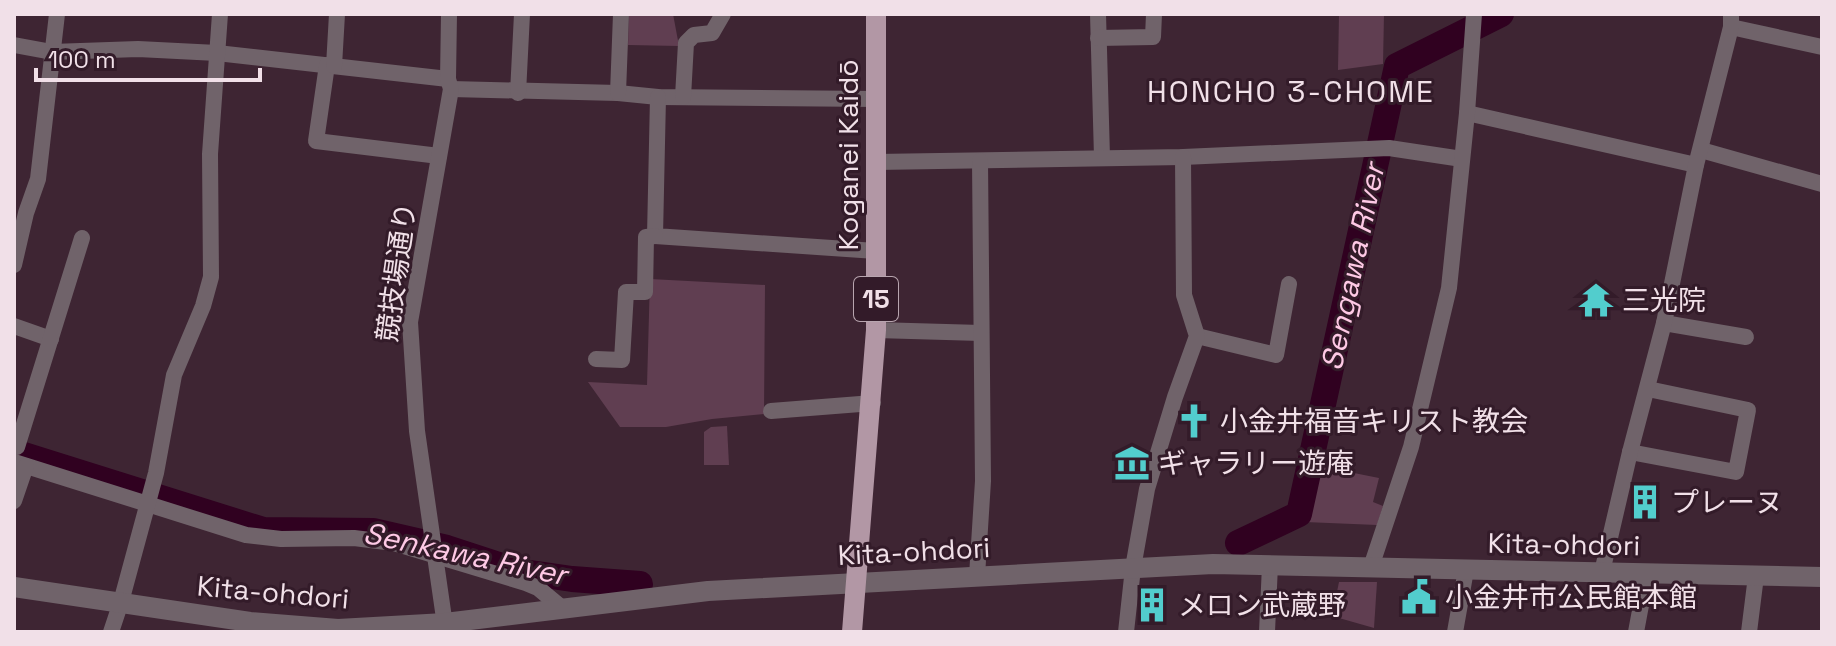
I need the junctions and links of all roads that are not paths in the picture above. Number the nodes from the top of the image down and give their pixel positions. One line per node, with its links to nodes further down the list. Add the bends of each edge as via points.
1 (57, 14): 16 (street)
2 (220, 14): 17 (street)
3 (337, 14): 18 (street)
4 (449, 14): 19 (street, 競技場通り)
5 (522, 14): 20 (street)
6 (621, 14): 21 (street)
7 (723, 14): 23 (street, via 712,33 694,35 686,43)
8 (876, 14): 24 (main road, Koganei Kaidō / 15)
9 (1098, 14): 13 (street)
10 (1154, 14): 13 (street, via 1153,37)
11 (1731, 21): 15 (street); 29 (street)
12 (1474, 25): 25 (street)
13 (1098, 38): 27 (street)
14 (14, 45): 16 (street)
15 (1822, 47)
16 (52, 52): 17 (street); 37 (street, via 38,179)
17 (217, 53): 18 (street); 52 (street, via 210,154 211,277 174,375)
18 (331, 66): 19 (street); 26 (street, via 316,141)
19 (450, 84): 20 (street); 26 (street, 競技場通り)
20 (518, 93): 21 (street)
21 (618, 93): 22 (street)
22 (658, 97): 23 (street); 34 (street)
23 (683, 97): 24 (street)
24 (876, 99): 32 (main road, Koganei Kaidō / 15)
25 (1467, 113): 29 (street); 30 (street)
26 (439, 156): 54 (street, 競技場通り, via 410,322 413,391)
27 (1102, 157): 28 (street); 31 (street)
28 (1183, 157): 30 (street, via 1389,148); 43 (street, via 1184,295)
29 (1699, 158): 33 (street); 39 (street)
30 (1462, 159): 56 (street, via 1449,288 1411,447)
31 (980, 161): 32 (street); 42 (street)
32 (876, 162): 36 (main road, Koganei Kaidō / 15)
33 (1822, 184)
34 (655, 236): 36 (street); 46 (street, via 646,237 645,292 626,292 622,360)
35 (82, 238): 45 (street)
36 (876, 251): 41 (main road, Koganei Kaidō / 15)
37 (14, 265)
38 (1289, 284): 43 (street, via 1276,355)
39 (1664, 323): 44 (street); 47 (street)
40 (14, 326): 45 (street)
41 (876, 330): 42 (street); 48 (main road, Koganei Kaidō / 15)
42 (981, 333): 61 (street, via 983,481)
43 (1197, 336): 57 (street, via 1147,489)
44 (1746, 337)
45 (51, 339): 51 (street)
46 (596, 359)
47 (1648, 389): 50 (street); 50 (street, via 1748,410 1736,472)
48 (873, 403): 49 (street); 64 (main road, Koganei Kaidō / 15)
49 (771, 411)
50 (1630, 452): 59 (street)
51 (19, 458): 52 (street); 53 (street)
52 (149, 499): 54 (street, via 265,539 354,538); 66 (street)
53 (14, 501)
54 (434, 545): 67 (street, via 538,588); 68 (street, 競技場通り)
55 (1270, 565): 56 (street, Kita-ohdori); 57 (street, Kita-ohdori); 72 (street)
56 (1371, 567): 58 (street, Kita-ohdori)
57 (1133, 568): 61 (street, Kita-ohdori); 71 (street)
58 (1466, 570): 59 (street, Kita-ohdori); 73 (street)
59 (1602, 572): 60 (street, Kita-ohdori)
60 (1647, 573): 62 (street, Kita-ohdori); 74 (street)
61 (977, 576): 64 (street, Kita-ohdori)
62 (1756, 576): 63 (street, Kita-ohdori); 75 (street)
63 (1822, 577)
64 (856, 582): 67 (street, Kita-ohdori); 70 (main road, 15)
65 (14, 587): 66 (street, Kita-ohdori)
66 (121, 602): 68 (street, Kita-ohdori, via 250,622 338,629); 69 (street)
67 (562, 608): 68 (street, Kita-ohdori)
68 (446, 628)
69 (111, 632)
70 (852, 632)
71 (1126, 632)
72 (1267, 632)
73 (1455, 632)
74 (1636, 632)
75 (1749, 632)

